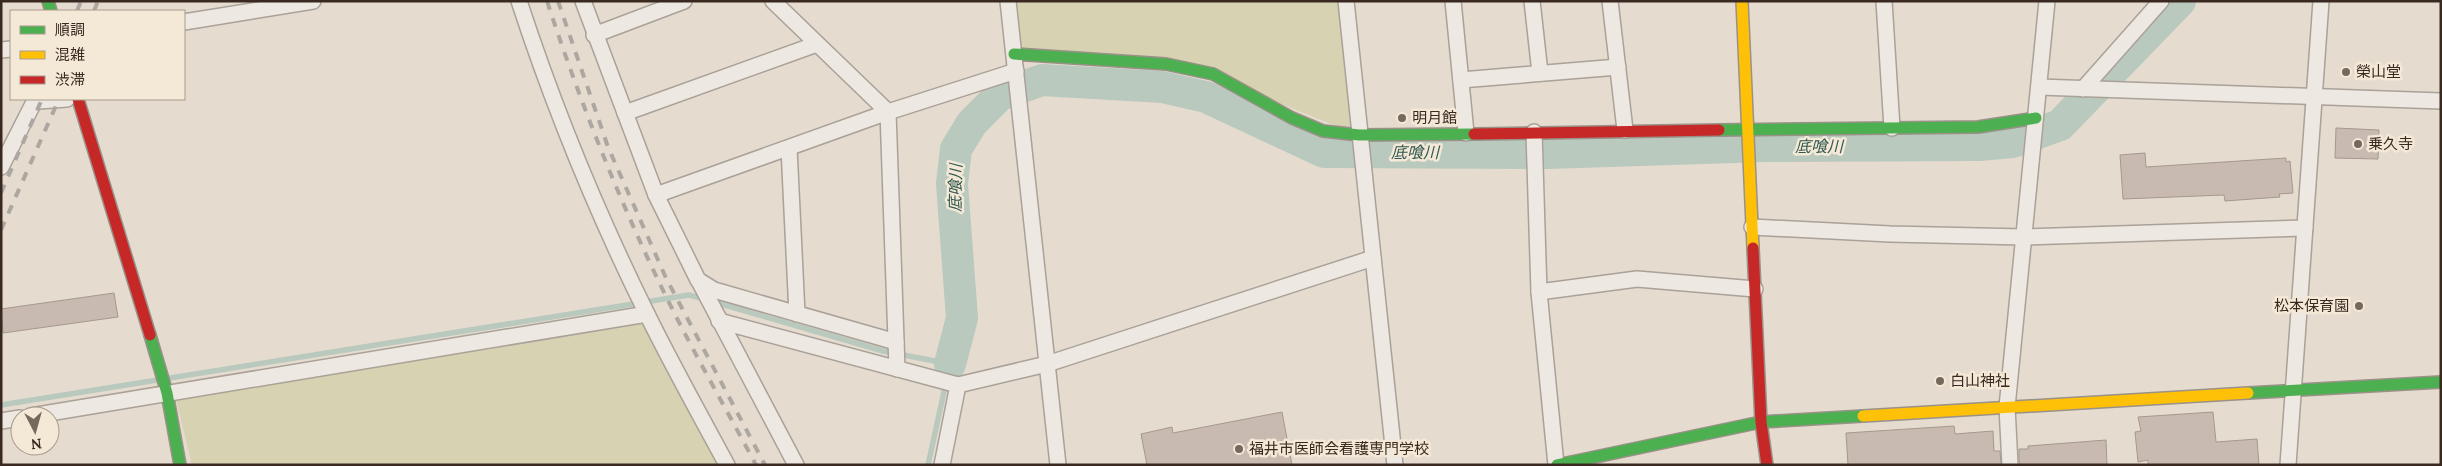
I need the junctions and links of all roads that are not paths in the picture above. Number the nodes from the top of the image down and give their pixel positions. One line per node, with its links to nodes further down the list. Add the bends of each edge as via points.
1 (313, 1): 16 (street)
2 (519, 1): 50 (street, via 536,54 590,190)
3 (583, 1): 18 (street)
4 (684, 1): 18 (street)
5 (772, 1): 19 (street)
6 (1008, 1): 20 (street)
7 (1346, 1): 39 (street)
8 (1453, 1): 24 (street)
9 (1532, 1): 23 (street)
10 (1610, 1): 21 (street)
11 (1742, 1): 34 (street)
12 (1884, 1): 35 (street)
13 (2047, 1): 25 (street)
14 (2161, 1): 26 (street)
15 (2321, 1): 27 (street)
16 (283, 4): 17 (street)
17 (185, 22)
18 (594, 35): 32 (street)
19 (817, 44): 31 (street); 32 (street)
20 (1014, 54): 22 (street); 39 (street, via 1166,64 1213,74 1292,118 1323,131)
21 (1618, 67): 23 (street); 36 (street)
22 (1016, 71): 31 (street); 54 (street)
23 (1540, 73): 24 (street)
24 (1461, 80): 38 (street)
25 (2039, 87): 26 (street); 33 (street)
26 (2083, 89): 27 (street)
27 (2314, 96): 30 (street); 44 (street)
28 (52, 100): 41 (street, via 32,104)
29 (78, 100): 59 (street)
30 (2441, 101)
31 (888, 112): 40 (street); 53 (street)
32 (625, 113): 42 (street)
33 (2036, 118): 35 (street, via 1978,127); 45 (street)
34 (1748, 128): 35 (street); 36 (street); 43 (street)
35 (1892, 128)
36 (1625, 130): 37 (street)
37 (1534, 132): 38 (street); 49 (street)
38 (1466, 133): 39 (street)
39 (1360, 135): 46 (street)
40 (789, 148): 42 (street); 51 (street)
41 (1, 167)
42 (656, 195): 47 (street)
43 (1752, 227): 45 (street); 48 (street)
44 (2305, 228): 45 (street); 58 (street)
45 (2024, 237): 60 (street)
46 (1373, 258): 54 (street); 68 (street)
47 (698, 280): 51 (street, via 714,290); 52 (street)
48 (1755, 289): 49 (street, via 1637,280); 62 (street)
49 (1539, 292): 69 (street)
50 (647, 314): 59 (street); 64 (street)
51 (797, 314): 53 (street)
52 (719, 321): 55 (street); 65 (street)
53 (896, 342): 55 (street)
54 (1047, 364): 57 (street); 67 (street)
55 (897, 369): 57 (street)
56 (2441, 382): 58 (street)
57 (958, 386): 66 (street)
58 (2294, 390): 60 (street); 72 (street)
59 (167, 393): 61 (street); 63 (street)
60 (2007, 407): 62 (street); 71 (street)
61 (60, 411)
62 (1761, 422): 69 (street); 70 (street)
63 (180, 465)
64 (727, 465)
65 (796, 465)
66 (942, 465)
67 (1058, 465)
68 (1395, 465)
69 (1556, 465)
70 (1767, 465)
71 (2010, 465)
72 (2288, 465)

